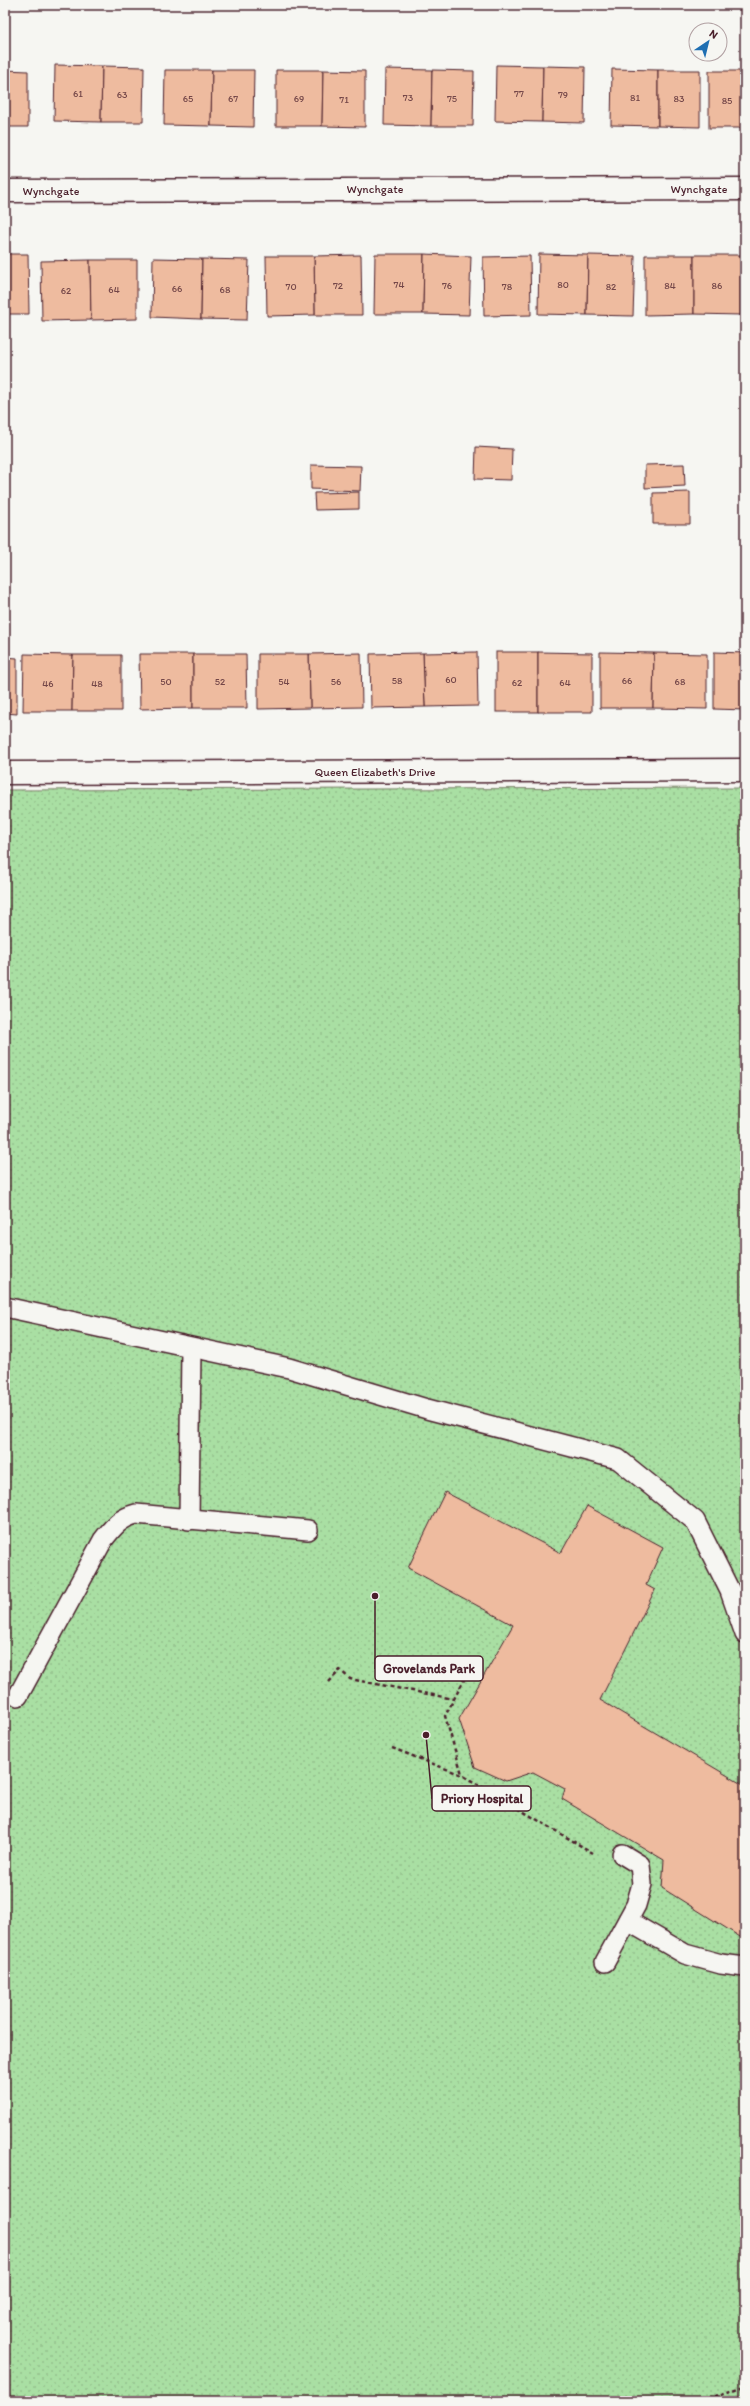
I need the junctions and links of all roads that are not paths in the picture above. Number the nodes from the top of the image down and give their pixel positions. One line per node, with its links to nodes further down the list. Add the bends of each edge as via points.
1 (745, 189): 2 (street, Wynchgate)
2 (5, 191)
3 (745, 770): 4 (street, Queen Elizabeth's Drive)
4 (5, 773)
5 (5, 1306): 6 (lane)
6 (191, 1348): 7 (lane); 9 (lane, via 289,1368 426,1409 618,1459 695,1521 730,1590)
7 (189, 1520): 8 (lane); 10 (lane, via 136,1514 114,1525 103,1540)
8 (308, 1530)
9 (745, 1634)
10 (18, 1696)
11 (622, 1854): 12 (lane, via 640,1865 642,1884)
12 (628, 1921): 13 (lane); 14 (lane, via 685,1954 721,1964)
13 (605, 1962)
14 (745, 1967)

